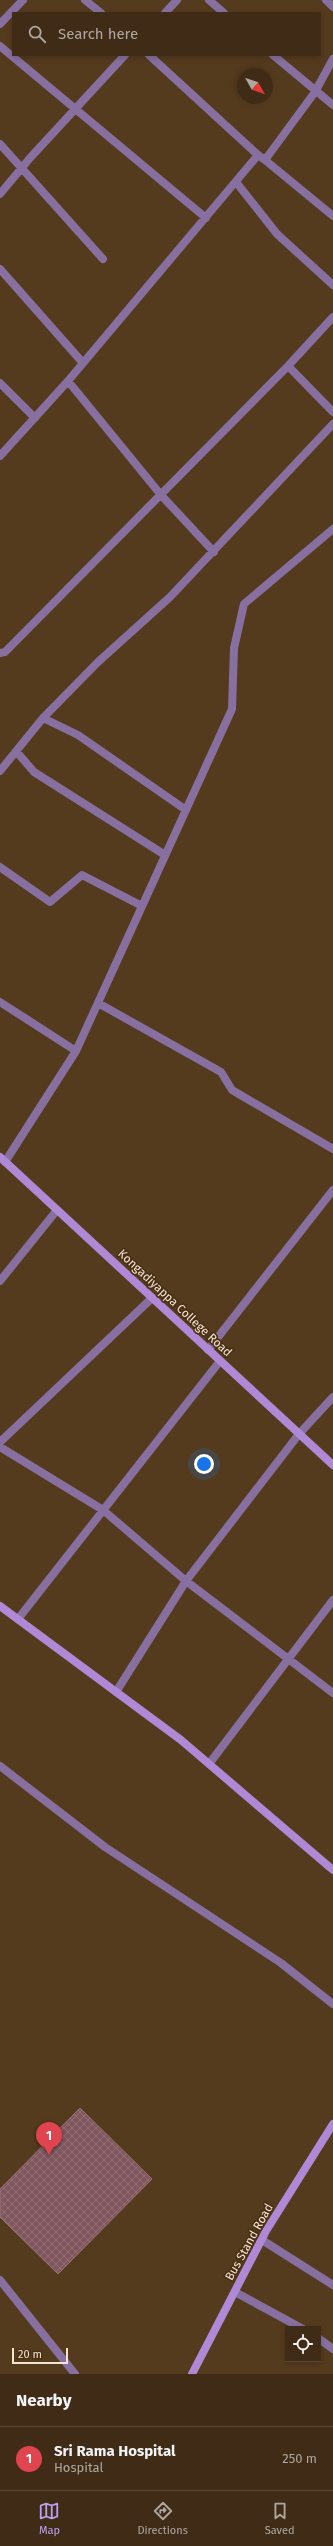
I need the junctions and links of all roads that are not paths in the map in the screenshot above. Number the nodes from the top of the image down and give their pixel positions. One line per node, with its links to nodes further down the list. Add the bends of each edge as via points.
1 (23, 0): 10 (street)
2 (85, 0): 7 (street)
3 (177, 0): 8 (street)
4 (209, 0): 9 (street)
5 (326, 0): 6 (street)
6 (333, 7)
7 (100, 12)
8 (166, 12)
9 (223, 12)
10 (0, 24)
11 (0, 46): 18 (street)
12 (124, 56): 18 (street)
13 (150, 56): 20 (street)
14 (273, 56): 16 (street)
15 (333, 59): 16 (street)
16 (315, 92): 17 (street); 20 (street)
17 (333, 105)
18 (75, 109): 21 (street); 25 (street)
19 (0, 144): 21 (street)
20 (262, 158): 22 (street); 24 (street)
21 (22, 167): 23 (street); 26 (street)
22 (236, 182): 25 (street); 28 (street, via 277,234)
23 (0, 194)
24 (333, 216)
25 (206, 218): 30 (street)
26 (103, 259)
27 (0, 269): 30 (street)
28 (333, 285)
29 (333, 317): 31 (street)
30 (83, 363): 32 (street)
31 (288, 366): 34 (street); 38 (street)
32 (68, 381): 35 (street); 38 (street)
33 (0, 383): 35 (street)
34 (333, 412)
35 (35, 418): 37 (street)
36 (333, 424): 40 (street)
37 (0, 456)
38 (161, 495): 40 (street); 41 (street, via 5,652)
39 (333, 529): 45 (street, via 244,604 234,648 232,709)
40 (214, 552): 42 (street)
41 (0, 653)
42 (43, 718): 43 (street); 45 (street, via 78,735)
43 (16, 751): 44 (street); 46 (street, via 34,772)
44 (2, 765)
45 (186, 810): 46 (street)
46 (165, 855): 48 (street)
47 (0, 867): 48 (street, via 50,902 82,875)
48 (142, 906): 50 (street)
49 (0, 1002): 51 (street)
50 (98, 1003): 51 (street); 52 (street, via 221,1072 232,1090)
51 (76, 1051): 53 (street)
52 (333, 1149)
53 (2, 1159): 55 (street, Kongadiyappa College Road)
54 (333, 1190): 58 (street)
55 (57, 1210): 56 (street); 57 (street, Kongadiyappa College Road)
56 (0, 1281)
57 (152, 1298): 58 (street, Kongadiyappa College Road); 62 (street)
58 (208, 1350): 59 (street, Kongadiyappa College Road)
59 (220, 1361): 61 (street, Kongadiyappa College Road); 65 (street)
60 (333, 1397): 61 (street)
61 (299, 1434): 64 (street, Kongadiyappa College Road); 66 (street)
62 (0, 1442)
63 (0, 1447): 65 (street)
64 (333, 1465)
65 (103, 1510): 66 (street); 69 (street)
66 (186, 1581): 70 (street); 71 (street)
67 (333, 1600): 70 (street)
68 (0, 1606): 69 (street)
69 (18, 1619): 71 (street)
70 (290, 1658): 72 (street); 73 (street)
71 (116, 1692): 73 (street)
72 (333, 1693)
73 (209, 1764): 75 (street)
74 (0, 1766): 76 (street, via 105,1847 281,1963)
75 (333, 1870)
76 (333, 2004)
77 (333, 2124): 78 (street, Bus Stand Road)
78 (262, 2240): 80 (street); 81 (street, Bus Stand Road)
79 (0, 2280): 85 (street)
80 (333, 2285)
81 (235, 2292): 82 (street); 86 (street, Bus Stand Road)
82 (297, 2326)
83 (321, 2340): 84 (street)
84 (333, 2349)
85 (75, 2374)
86 (192, 2374)

